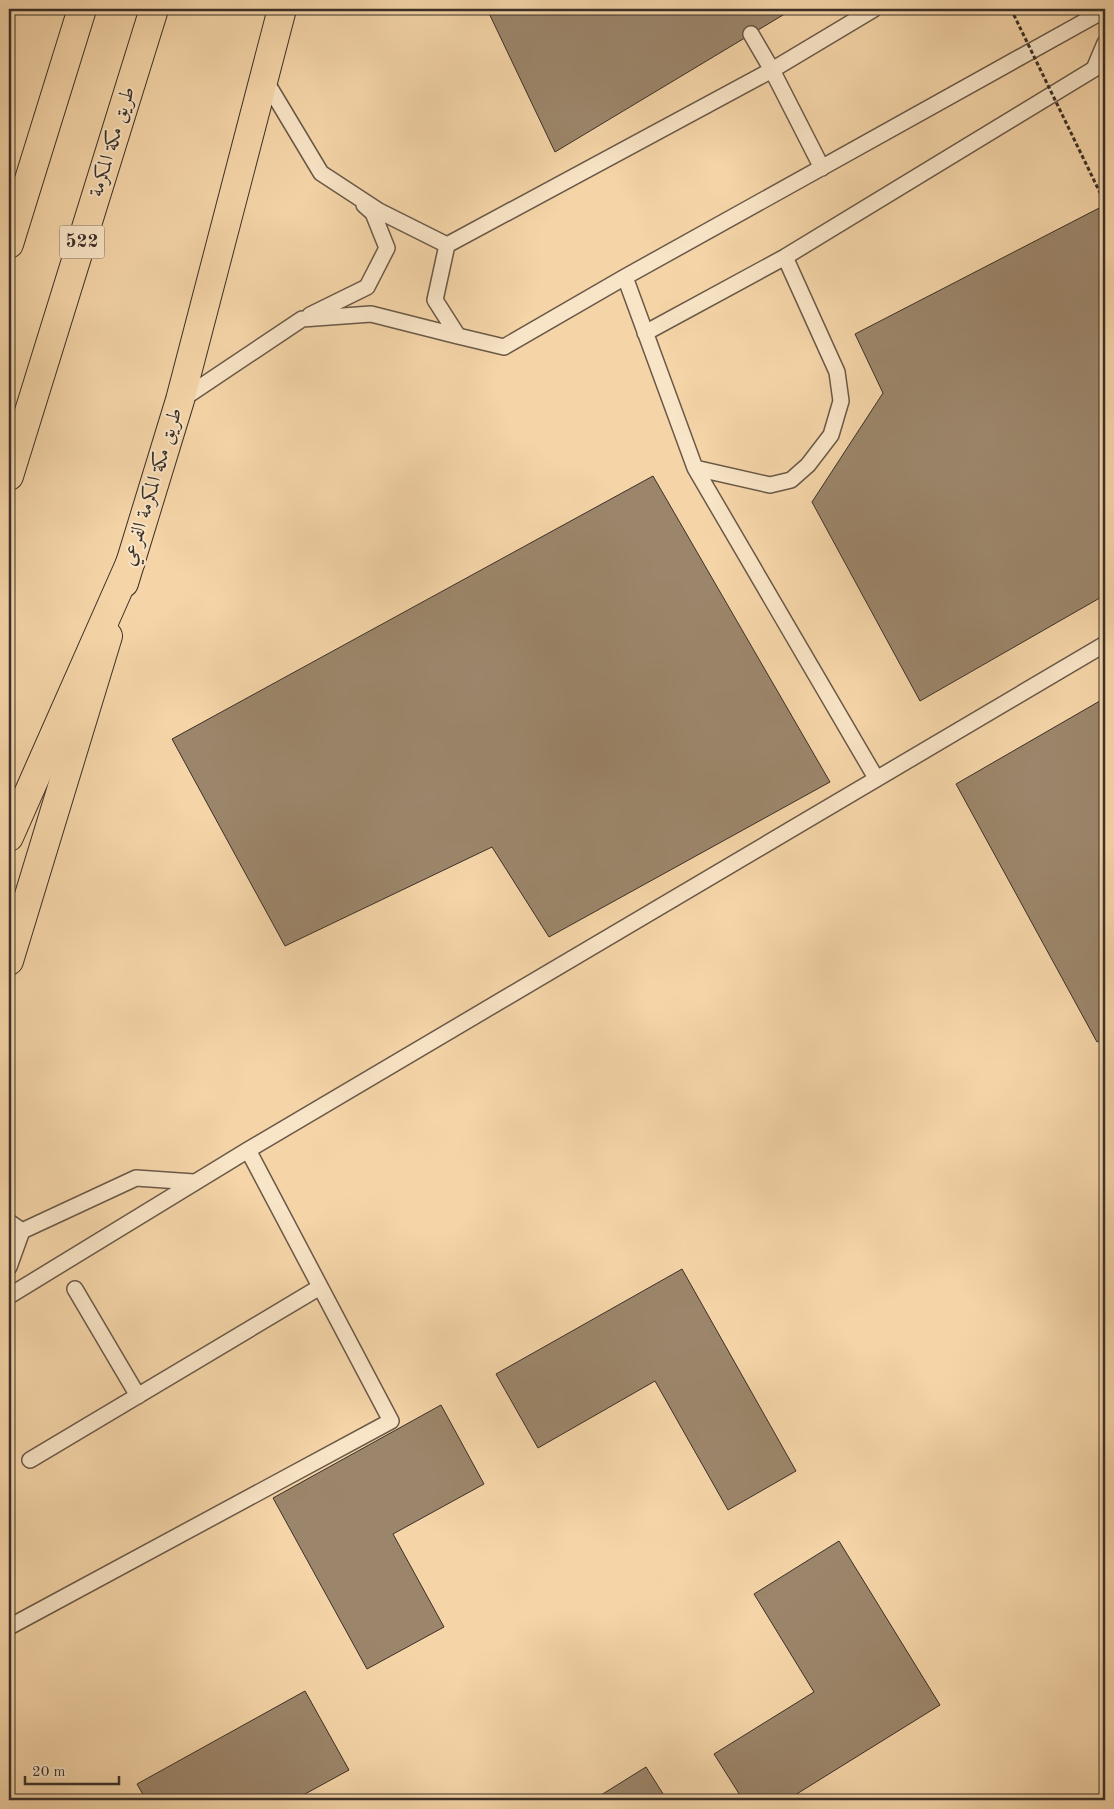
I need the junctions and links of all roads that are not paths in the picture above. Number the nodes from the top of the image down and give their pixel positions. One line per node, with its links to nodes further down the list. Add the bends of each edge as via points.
1 (82, 9): 12 (main road)
2 (154, 9): 21 (main road, طريق مكة المكرمة / 522)
3 (282, 9): 9 (main road, طريق مكة المكرمة الفرعي)
4 (874, 9): 8 (lane)
5 (1105, 10): 10 (lane)
6 (751, 34): 8 (lane)
7 (1105, 43): 14 (lane, via 1094,69)
8 (772, 70): 10 (lane); 13 (lane)
9 (263, 76): 11 (lane, via 321,173); 19 (main road, طريق مكة المكرمة الفرعي)
10 (822, 168): 15 (lane)
11 (351, 192): 13 (lane, via 379,211); 16 (lane, via 373,214 387,248 367,288)
12 (9, 244)
13 (447, 245): 18 (lane, via 435,300)
14 (784, 258): 17 (lane); 20 (lane, via 837,372 841,401 831,435 808,465 791,480 770,485)
15 (625, 277): 17 (lane); 18 (lane, via 504,347)
16 (302, 319): 18 (lane, via 371,314); 19 (lane)
17 (645, 333): 20 (lane)
18 (458, 336)
19 (180, 400): 22 (main road, طريق مكة المكرمة الفرعي)
20 (695, 468): 24 (lane)
21 (9, 476)
22 (131, 561): 25 (main road); 26 (main road, طريق مكة المكرمة الفرعي)
23 (1105, 644): 24 (lane)
24 (876, 778): 27 (lane)
25 (9, 838)
26 (9, 961)
27 (248, 1150): 28 (lane); 32 (lane)
28 (194, 1182): 30 (lane, via 136,1178); 34 (lane)
29 (9, 1222): 30 (lane)
30 (22, 1231): 31 (lane)
31 (9, 1267)
32 (320, 1287): 35 (lane); 37 (lane, via 391,1421)
33 (75, 1290): 35 (lane)
34 (9, 1296)
35 (138, 1396): 36 (lane)
36 (30, 1460)
37 (9, 1627)

